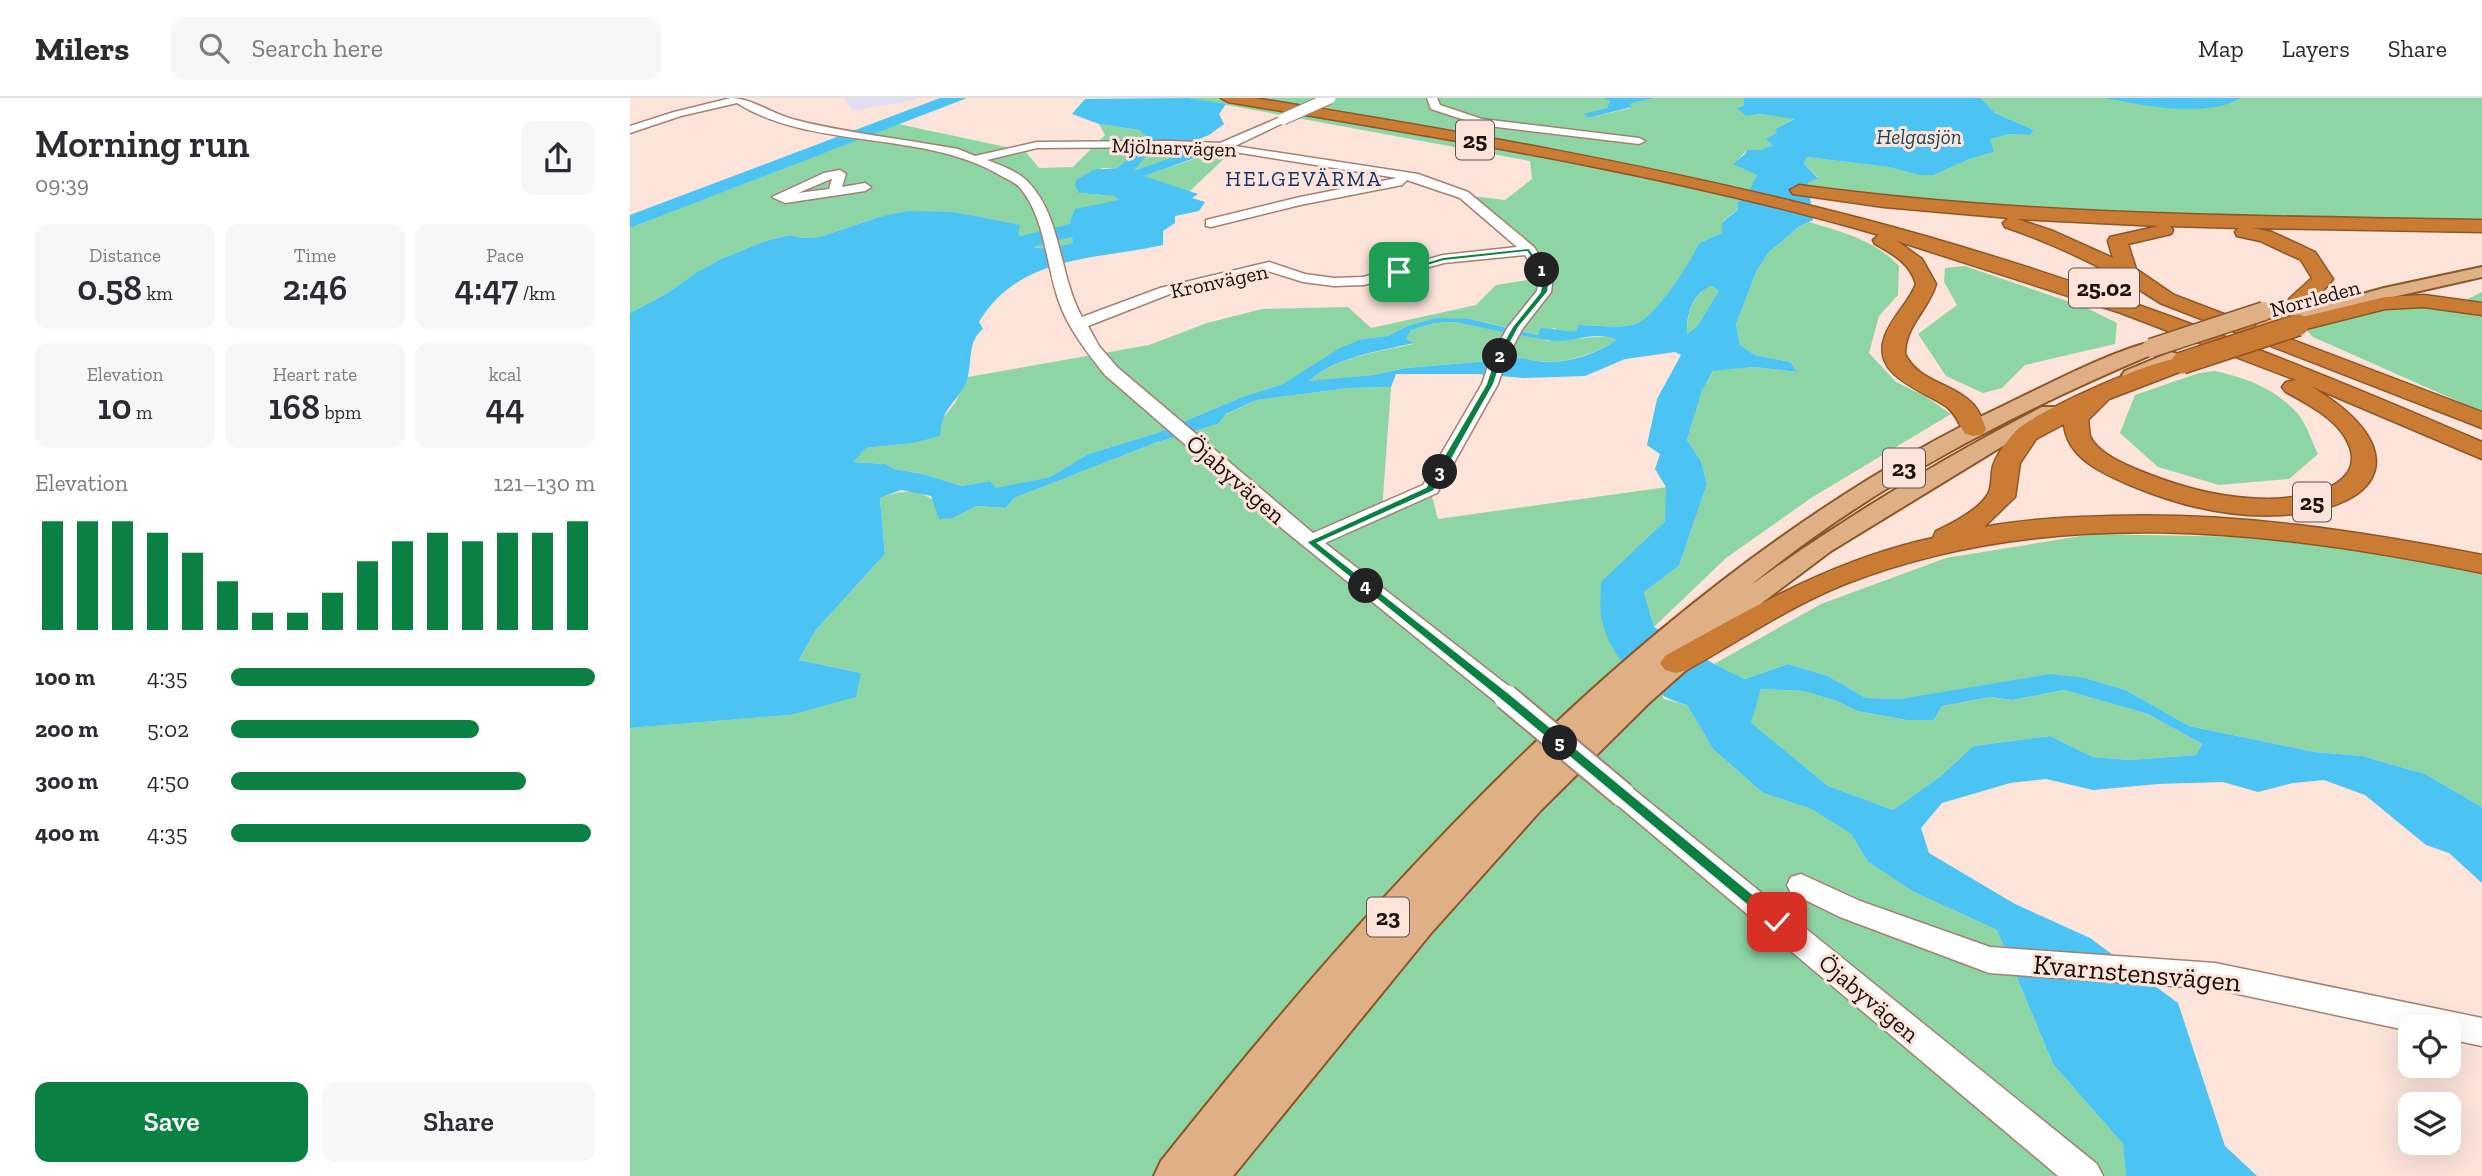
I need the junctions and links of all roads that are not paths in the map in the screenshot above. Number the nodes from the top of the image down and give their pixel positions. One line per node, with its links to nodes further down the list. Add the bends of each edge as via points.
1 (1228, 98): 12 (highway, 25)
2 (1271, 98): 12 (highway, 25, via 1666,167)
3 (1330, 98): 6 (street, bridge)
4 (1432, 98): 8 (street, via 1435,107 1469,119)
5 (737, 99): 7 (street); 10 (street, Öjabyvägen, via 776,118)
6 (1283, 118): 9 (street)
7 (630, 130)
8 (1639, 141)
9 (1222, 146): 10 (street, Mjölnarvägen, via 1037,145); 11 (street, Mjölnarvägen)
10 (976, 159): 28 (street, Öjabyvägen, via 1024,184 1040,209)
11 (1418, 178): 17 (street); 19 (street, Mjölnarvägen, via 1464,195)
12 (1729, 183): 15 (highway, 25)
13 (864, 187): 14 (street)
14 (834, 191)
15 (1822, 206): 16 (highway, 25); 29 (highway, 25); 36 (highway, via 1904,253 1921,268 1924,292 1897,332 1895,356 1914,379 1964,409); 37 (highway, 25.02, via 1930,233 2116,292)
16 (1965, 210): 18 (highway, 25); 21 (highway, via 2046,235)
17 (1211, 223)
18 (2482, 226)
19 (1529, 250): 28 (street, Kronvägen, via 1443,259 1364,281 1303,278 1269,266 1165,291); 40 (street, Mjölnarvägen, via 1546,277 1544,292 1499,357 1490,384 1430,489)
20 (2482, 261): 23 (main road, Norrleden)
21 (2127, 272): 23 (highway, via 2117,241 2160,230 2228,230 2265,236 2308,256 2323,279); 31 (highway, via 2167,299)
22 (2482, 272): 24 (main road, Norrleden)
23 (2299, 299): 26 (main road, Norrleden)
24 (2342, 304): 27 (highway)
25 (2482, 309): 27 (highway, via 2424,301 2385,303)
26 (2261, 320): 27 (main road); 30 (main road)
27 (2297, 322): 30 (highway, bridge)
28 (1077, 325): 34 (street, Öjabyvägen, via 1111,372)
29 (2175, 326): 32 (highway, 25, via 2257,366 2342,420 2361,444 2365,459 2354,482 2326,498 2281,507 2227,505 2125,476 2088,451 2077,430 2077,420); 39 (highway)
30 (2168, 356): 32 (highway); 36 (main road, 23, via 2059,386)
31 (2366, 374): 33 (highway); 35 (highway)
32 (2104, 392): 41 (highway, via 2027,434 2007,463 2001,497 1969,526); 43 (main road, 23, via 1998,439 1822,546)
33 (2482, 405)
34 (1168, 421): 38 (street, Öjabyvägen)
35 (2482, 421)
36 (1974, 429): 43 (main road, 23, via 1810,530 1717,598)
37 (2482, 433)
38 (1192, 442): 40 (street, Öjabyvägen)
39 (2482, 451)
40 (1311, 542): 50 (street, Öjabyvägen, bridge, via 1506,697)
41 (1916, 551): 42 (highway, via 2041,529 2183,524 2346,539); 43 (highway, via 1835,578)
42 (2482, 564)
43 (1700, 637): 44 (highway); 45 (main road, 23)
44 (1676, 663): 45 (main road, 23)
45 (1631, 687): 48 (main road, 23, via 1503,793 1392,912); 49 (main road, 23, via 1418,923)
46 (1801, 885): 47 (street, Kvarnstensvägen, via 1919,937 1989,960 2215,976)
47 (2482, 1032)
48 (1176, 1176)
49 (1206, 1176)
50 (2085, 1176)

